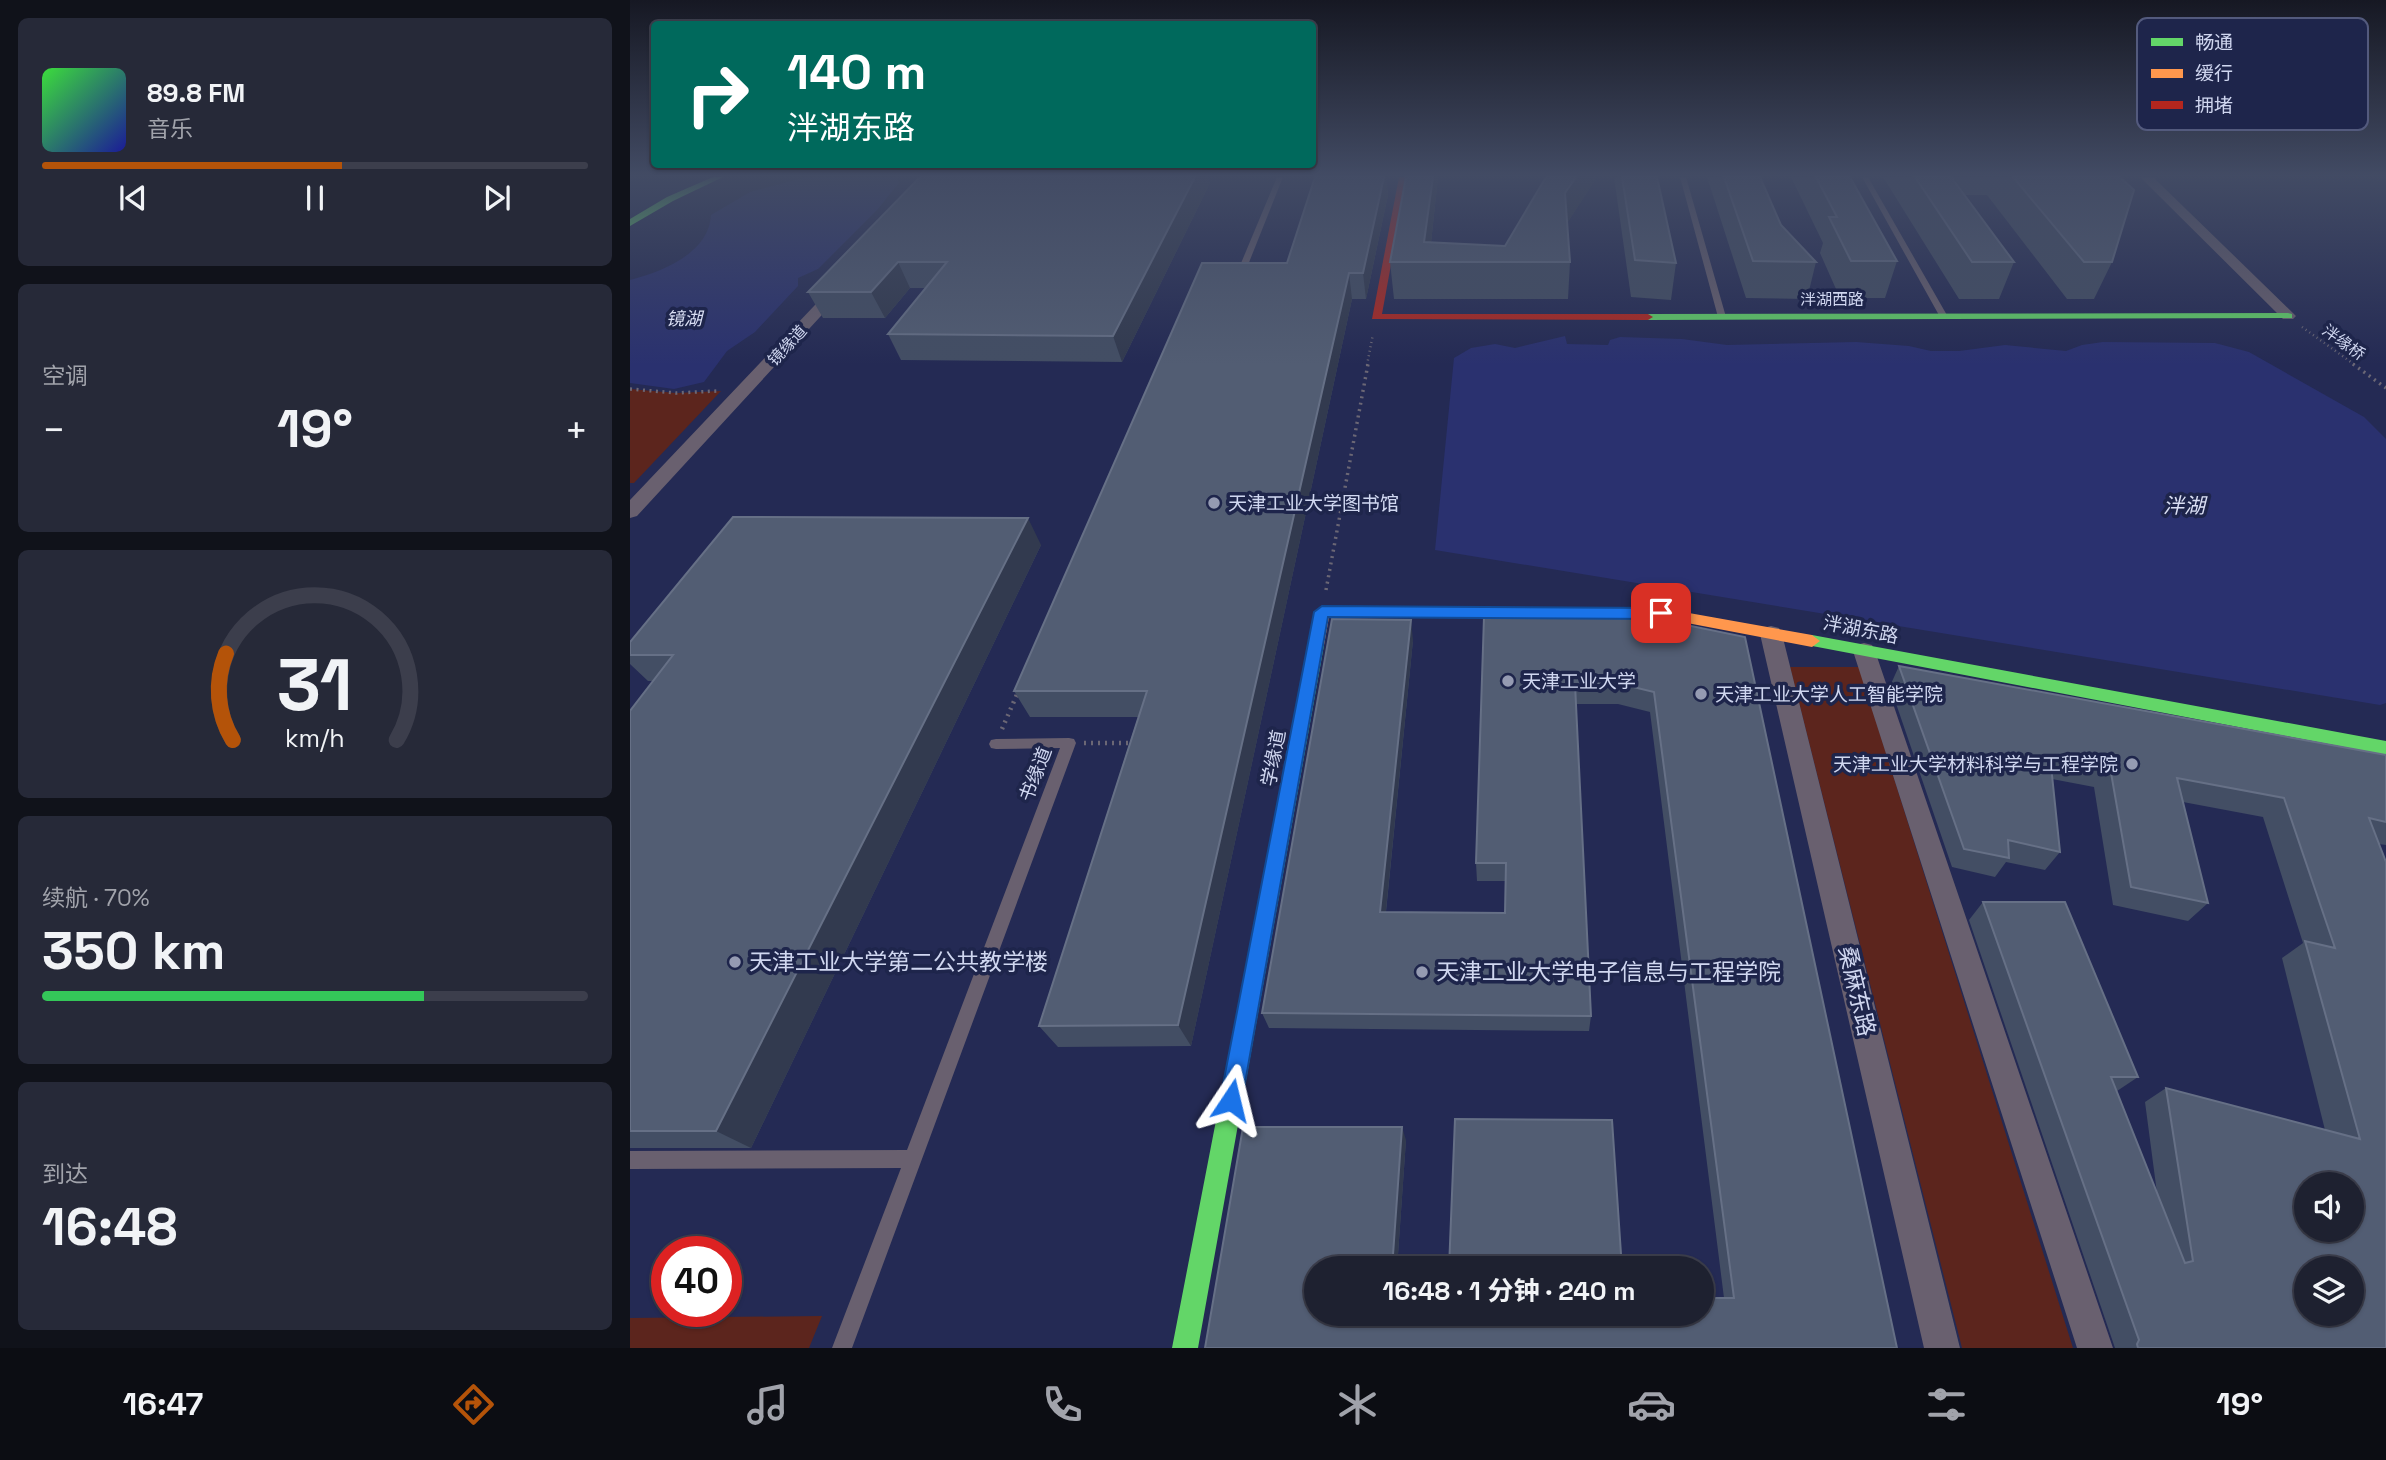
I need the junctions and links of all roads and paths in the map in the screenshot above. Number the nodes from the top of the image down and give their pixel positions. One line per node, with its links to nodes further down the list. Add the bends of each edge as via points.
1 (1254, 240): 6 (lane, via 1242,270)
2 (1391, 240): 9 (street)
3 (1701, 240): 10 (lane)
4 (1900, 240): 11 (lane)
5 (2210, 240): 8 (street)
6 (1228, 270)
7 (849, 277): 12 (street, 镜缘道)
8 (2288, 316): 11 (street, 泮湖西路); 13 (path, 泮缘桥)
9 (1377, 317): 10 (street, 泮湖西路); 16 (path)
10 (1722, 317): 11 (street, 泮湖西路)
11 (1944, 317)
12 (747, 388): 14 (path, via 676,393); 15 (street, 镜缘道)
13 (2386, 388)
14 (630, 389)
15 (630, 512)
16 (1322, 612): 17 (street, 泮湖东路, via 1661,613); 27 (street, 学缘道)
17 (1771, 634): 18 (street, 泮湖东路); 28 (street, 桑麻东路)
18 (1864, 651): 23 (street, 泮湖东路); 29 (street)
19 (1022, 683): 22 (path)
20 (1069, 743): 21 (path); 22 (lane, 书缘道); 24 (lane, 书缘道)
21 (1137, 743)
22 (996, 744)
23 (2386, 748)
24 (913, 1159): 25 (lane); 26 (lane, 书缘道)
25 (630, 1160)
26 (842, 1348)
27 (1185, 1348)
28 (1942, 1348)
29 (2095, 1348)

